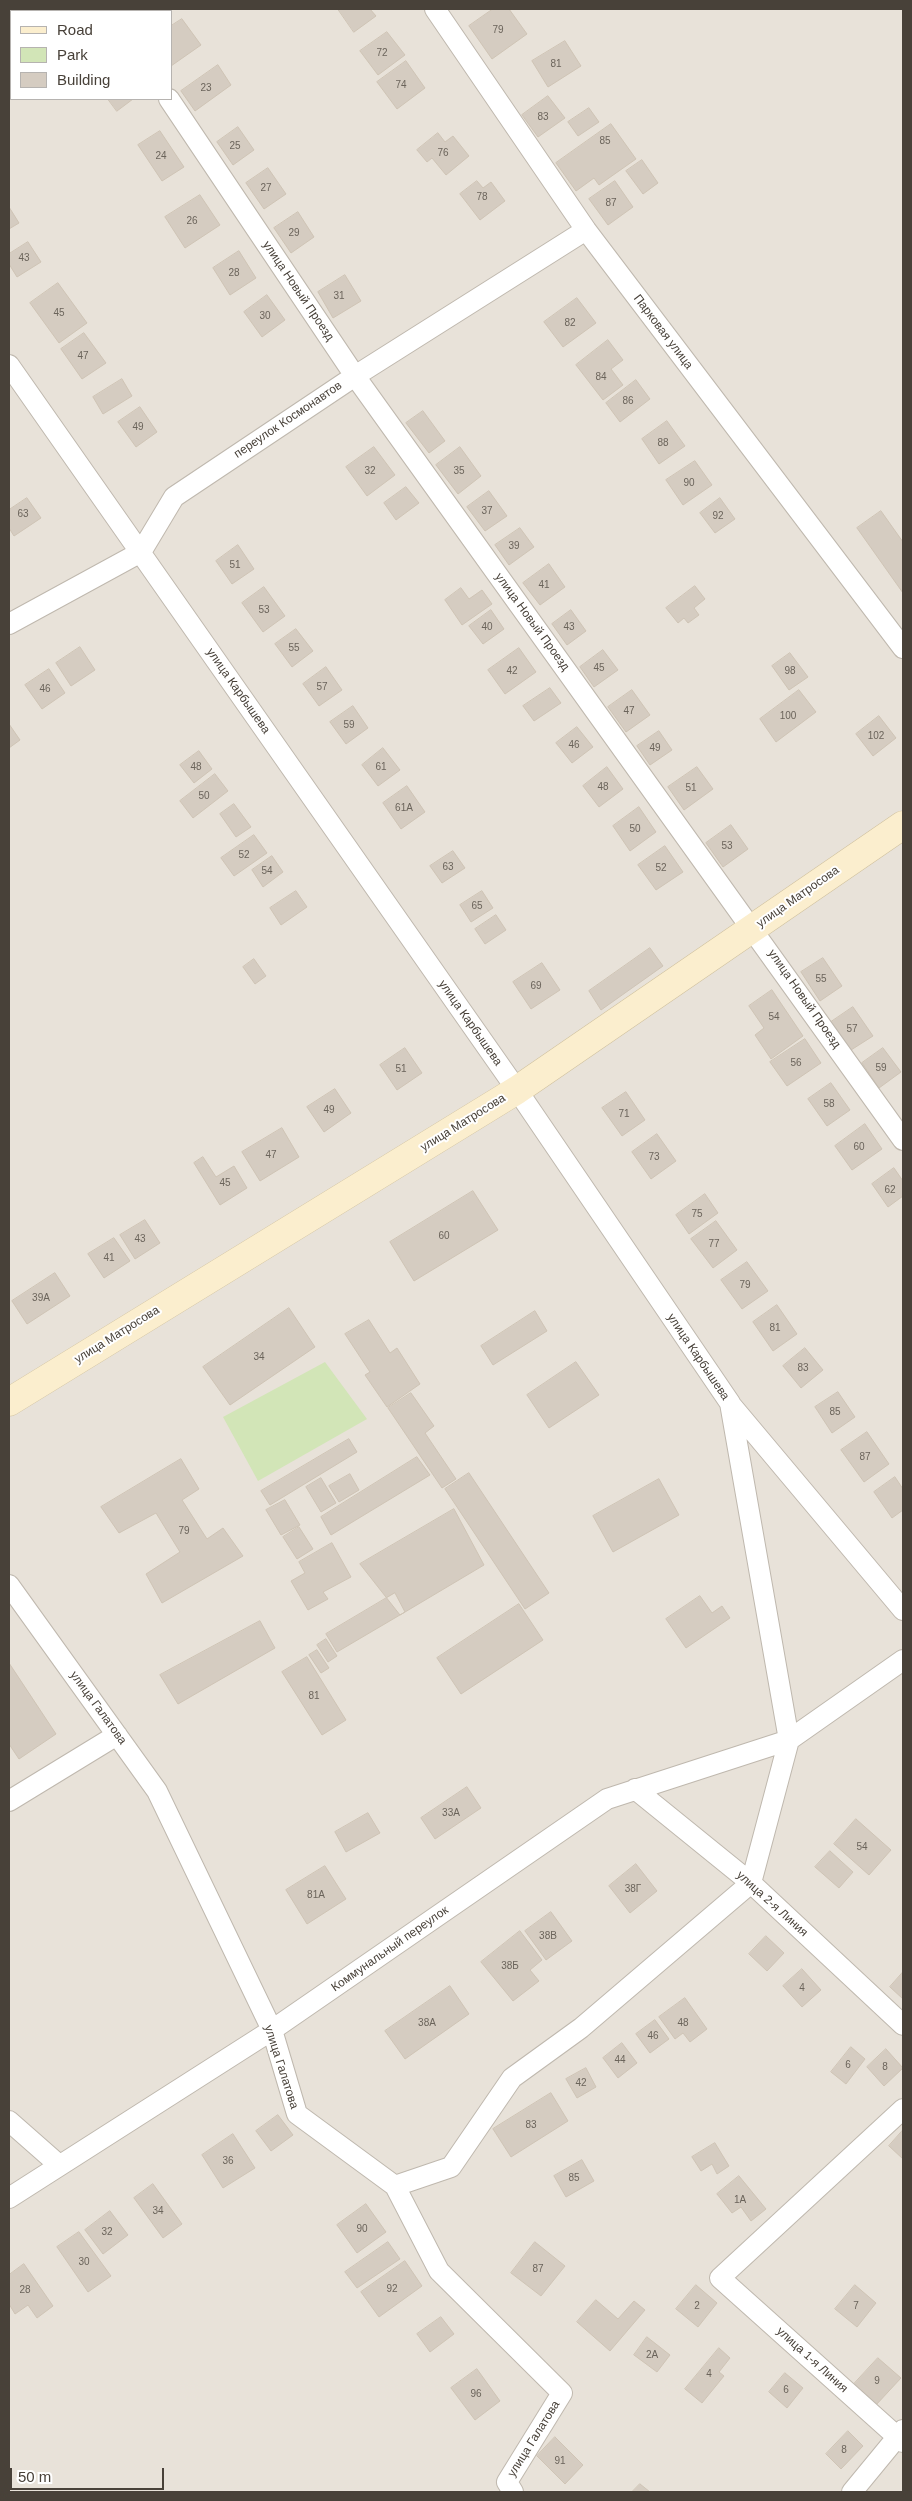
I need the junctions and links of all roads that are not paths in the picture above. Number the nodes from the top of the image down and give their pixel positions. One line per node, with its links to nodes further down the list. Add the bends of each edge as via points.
1 (435, 9): 3 (street, Парковая улица)
2 (171, 100): 5 (street, улица Новый Проезд)
3 (586, 230): 5 (street, переулок Космонавтов); 8 (street, Парковая улица)
4 (9, 365): 6 (street, улица Карбышева)
5 (355, 376): 6 (street, переулок Космонавтов, via 174,496); 10 (street, улица Новый Проезд)
6 (141, 552): 7 (street); 11 (street, улица Карбышева)
7 (9, 624)
8 (903, 648)
9 (903, 825): 10 (street, улица Матросова)
10 (753, 928): 11 (street, улица Матросова); 12 (street, улица Новый Проезд)
11 (517, 1090): 13 (street, улица Матросова); 14 (street, улица Карбышева)
12 (903, 1140)
13 (9, 1402)
14 (730, 1403): 16 (street); 19 (street, улица Карбышева)
15 (9, 1585): 18 (street, улица Галатова)
16 (903, 1610)
17 (903, 1660): 19 (street, Коммунальный переулок)
18 (116, 1734): 21 (street); 24 (street, улица Галатова, via 157,1791)
19 (789, 1740): 20 (street, Коммунальный переулок); 22 (street)
20 (635, 1789): 22 (street, улица 2-я Линия); 24 (street, Коммунальный переулок, via 607,1799)
21 (11, 1796)
22 (751, 1883): 23 (street, улица 2-я Линия); 28 (street, via 581,2028 512,2078 451,2167)
23 (903, 2025)
24 (272, 2030): 27 (street, Коммунальный переулок); 28 (street, улица Галатова, via 296,2114)
25 (903, 2109): 30 (street, улица 1-я Линия, via 720,2278)
26 (9, 2121): 27 (street)
27 (59, 2165): 29 (street, Коммунальный переулок)
28 (394, 2186): 31 (street, улица Галатова, via 439,2271 562,2393 508,2482)
29 (9, 2198)
30 (901, 2436): 32 (street)
31 (513, 2492)
32 (852, 2492)

